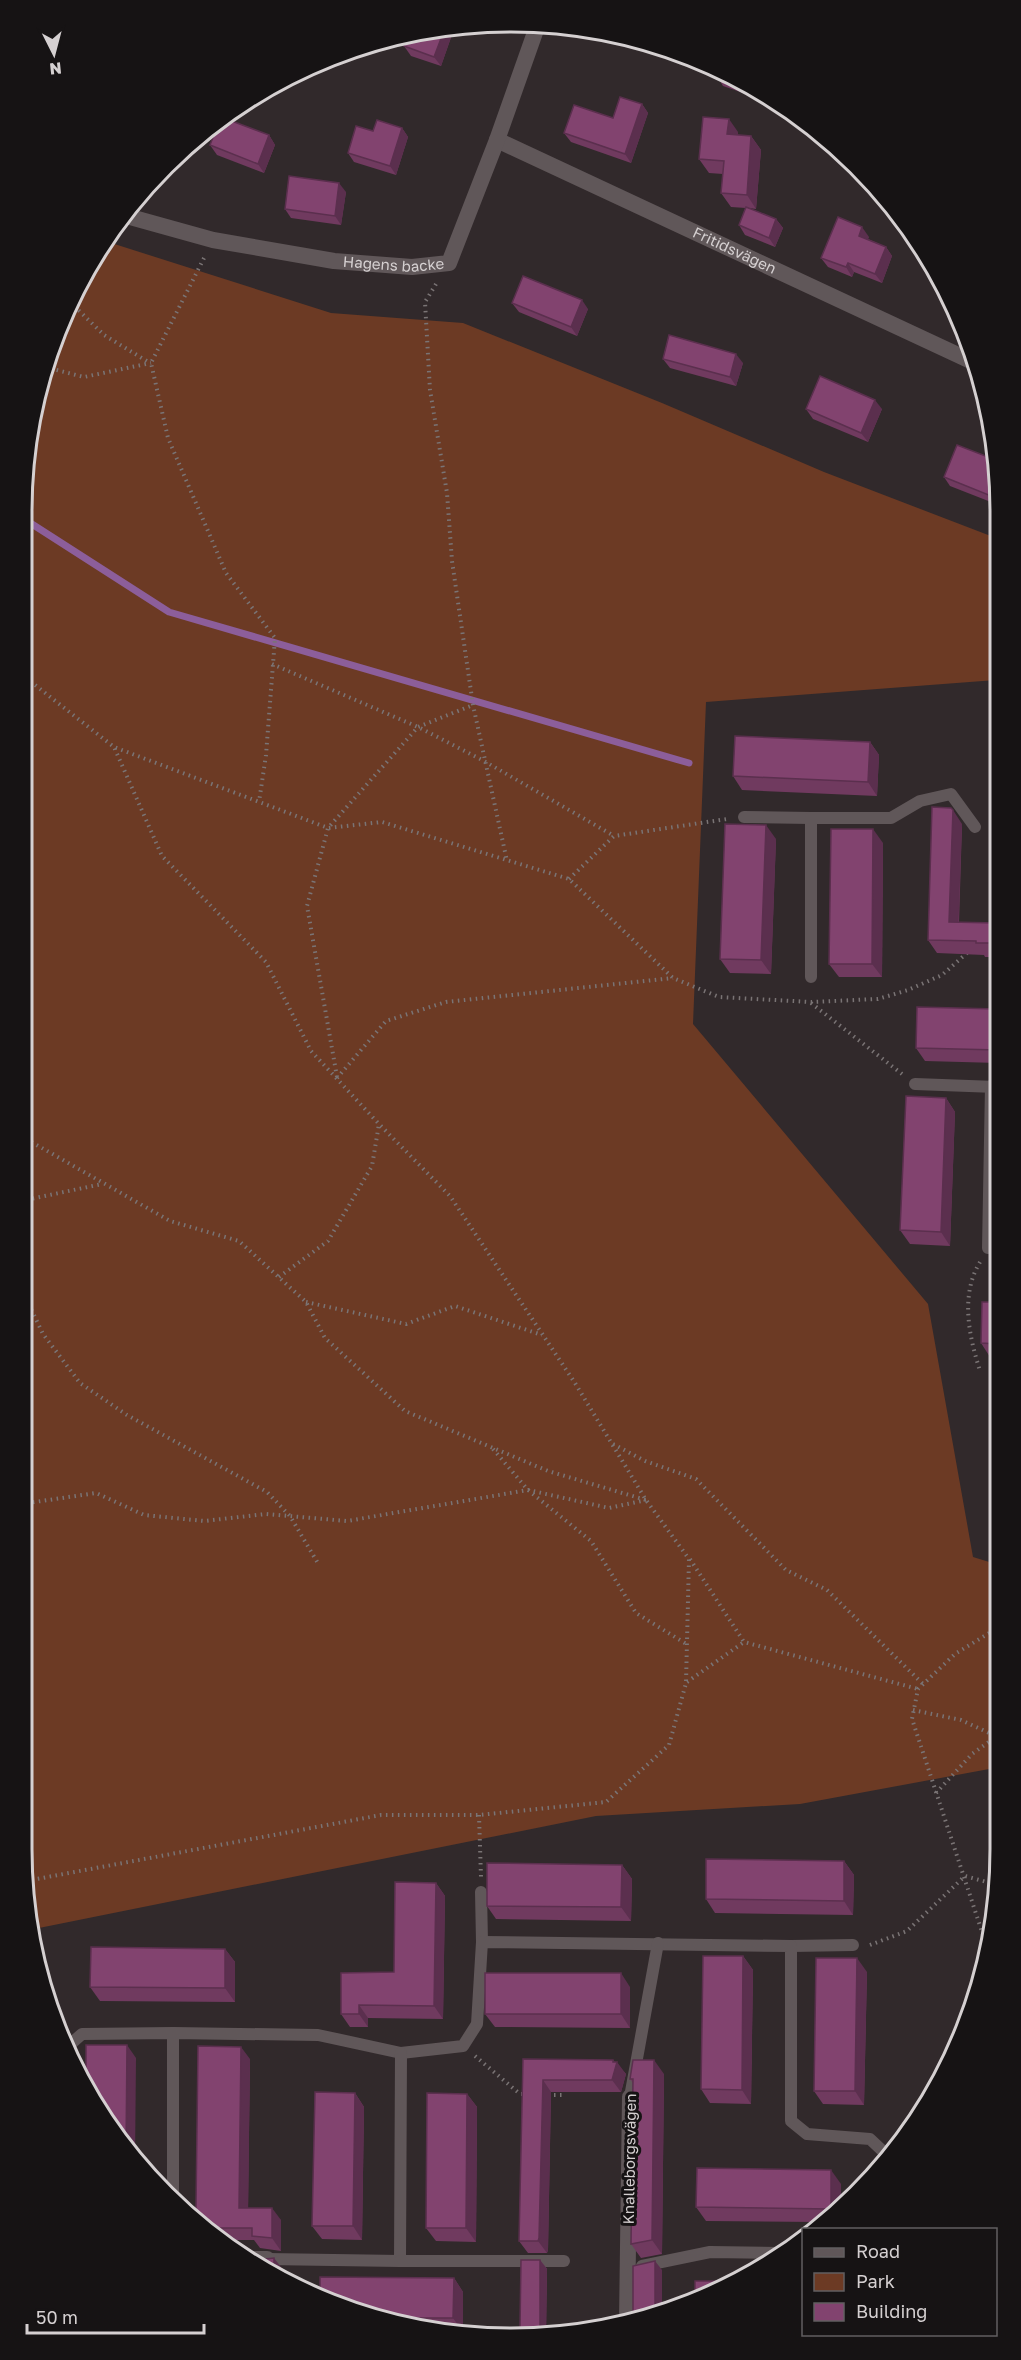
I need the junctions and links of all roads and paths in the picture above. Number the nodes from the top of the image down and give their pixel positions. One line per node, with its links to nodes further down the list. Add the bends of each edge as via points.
1 (535, 33): 2 (street, Hagens backe)
2 (497, 140): 5 (street, Hagens backe); 7 (street, Fritidsvägen)
3 (131, 217): 4 (street, Hagens backe)
4 (213, 240): 5 (street, Hagens backe, via 344,262 412,267); 8 (path)
5 (449, 263): 12 (path, via 425,302 430,390)
6 (76, 309): 8 (path, via 104,335)
7 (964, 358)
8 (151, 363): 9 (path, via 84,377); 10 (path, via 168,438 226,573 275,638)
9 (53, 369)
10 (272, 664): 13 (path); 16 (path)
11 (32, 683): 14 (path)
12 (473, 705): 13 (path); 15 (path)
13 (418, 727): 15 (path); 20 (path)
14 (114, 747): 16 (path); 28 (path, via 162,856 266,962 310,1051)
15 (484, 761): 21 (path); 22 (path)
16 (259, 802): 20 (path)
17 (744, 817): 18 (lane); 21 (path)
18 (812, 818): 19 (lane, via 891,818 920,801 951,794); 25 (lane)
19 (975, 827)
20 (328, 828): 22 (path, via 382,822); 28 (path, via 307,906)
21 (614, 836): 23 (path)
22 (507, 861): 23 (path)
23 (569, 879): 26 (path)
24 (971, 950): 27 (path, via 942,975 908,990 878,999)
25 (811, 977)
26 (673, 978): 27 (path, via 719,997); 28 (path, via 446,1002 386,1020)
27 (811, 1002): 29 (path)
28 (337, 1078): 31 (path)
29 (915, 1084): 30 (lane)
30 (990, 1087)
31 (378, 1124): 37 (path, via 372,1166 328,1241); 40 (path, via 450,1196)
32 (32, 1142): 33 (path)
33 (103, 1184): 35 (path); 37 (path, via 170,1221 239,1240)
34 (990, 1194): 36 (lane)
35 (32, 1199)
36 (988, 1248): 41 (path, via 975,1270 968,1322 983,1379)
37 (279, 1277): 38 (path)
38 (306, 1302): 40 (path, via 406,1324 455,1305); 43 (path, via 325,1338 405,1411)
39 (32, 1311): 47 (path, via 43,1334 80,1383 127,1415 267,1492)
40 (543, 1335): 42 (path)
41 (990, 1379)
42 (612, 1443): 45 (path); 54 (path, via 645,1461 696,1479 786,1570 827,1590)
43 (491, 1446): 44 (path); 45 (path, via 548,1471)
44 (528, 1490): 45 (path, via 609,1508); 47 (path, via 347,1521); 52 (path, via 591,1541 636,1613)
45 (646, 1500): 48 (path)
46 (32, 1502): 47 (path, via 96,1493 144,1515 204,1521 266,1514)
47 (290, 1516): 49 (path)
48 (689, 1559): 51 (path); 52 (path)
49 (319, 1565)
50 (990, 1633): 54 (path, via 955,1654)
51 (744, 1642): 53 (path); 55 (path)
52 (688, 1645): 53 (path)
53 (686, 1683): 60 (path, via 669,1745 606,1802)
54 (924, 1684): 55 (path)
55 (918, 1689): 56 (path)
56 (913, 1710): 57 (path, via 961,1720); 59 (path, via 912,1719)
57 (990, 1732)
58 (990, 1742): 59 (path, via 972,1754)
59 (936, 1793): 61 (path)
60 (479, 1815): 62 (path, via 381,1815); 64 (path)
61 (965, 1876): 63 (path); 65 (path); 68 (path, via 908,1931 871,1945)
62 (33, 1880)
63 (988, 1882)
64 (481, 1892): 66 (lane)
65 (982, 1931)
66 (482, 1942): 67 (lane); 72 (lane, via 477,2024)
67 (658, 1943): 69 (lane); 77 (lane, Knalleborgsvägen)
68 (853, 1945): 69 (lane)
69 (791, 1946): 78 (lane, via 791,2121 807,2134 870,2139)
70 (173, 2033): 71 (lane, via 82,2034); 73 (lane, via 318,2035); 79 (lane)
71 (72, 2042)
72 (463, 2046): 73 (lane); 74 (path, via 520,2094)
73 (401, 2053): 83 (lane)
74 (531, 2094)
75 (542, 2095): 76 (path)
76 (564, 2095)
77 (630, 2097): 85 (street, Knalleborgsvägen)
78 (882, 2151)
79 (173, 2189)
80 (769, 2253): 85 (lane, via 710,2252)
81 (263, 2259): 82 (street)
82 (267, 2259): 83 (lane)
83 (399, 2261): 84 (lane)
84 (564, 2261)
85 (628, 2269): 86 (street, Knalleborgsvägen)
86 (627, 2314)

